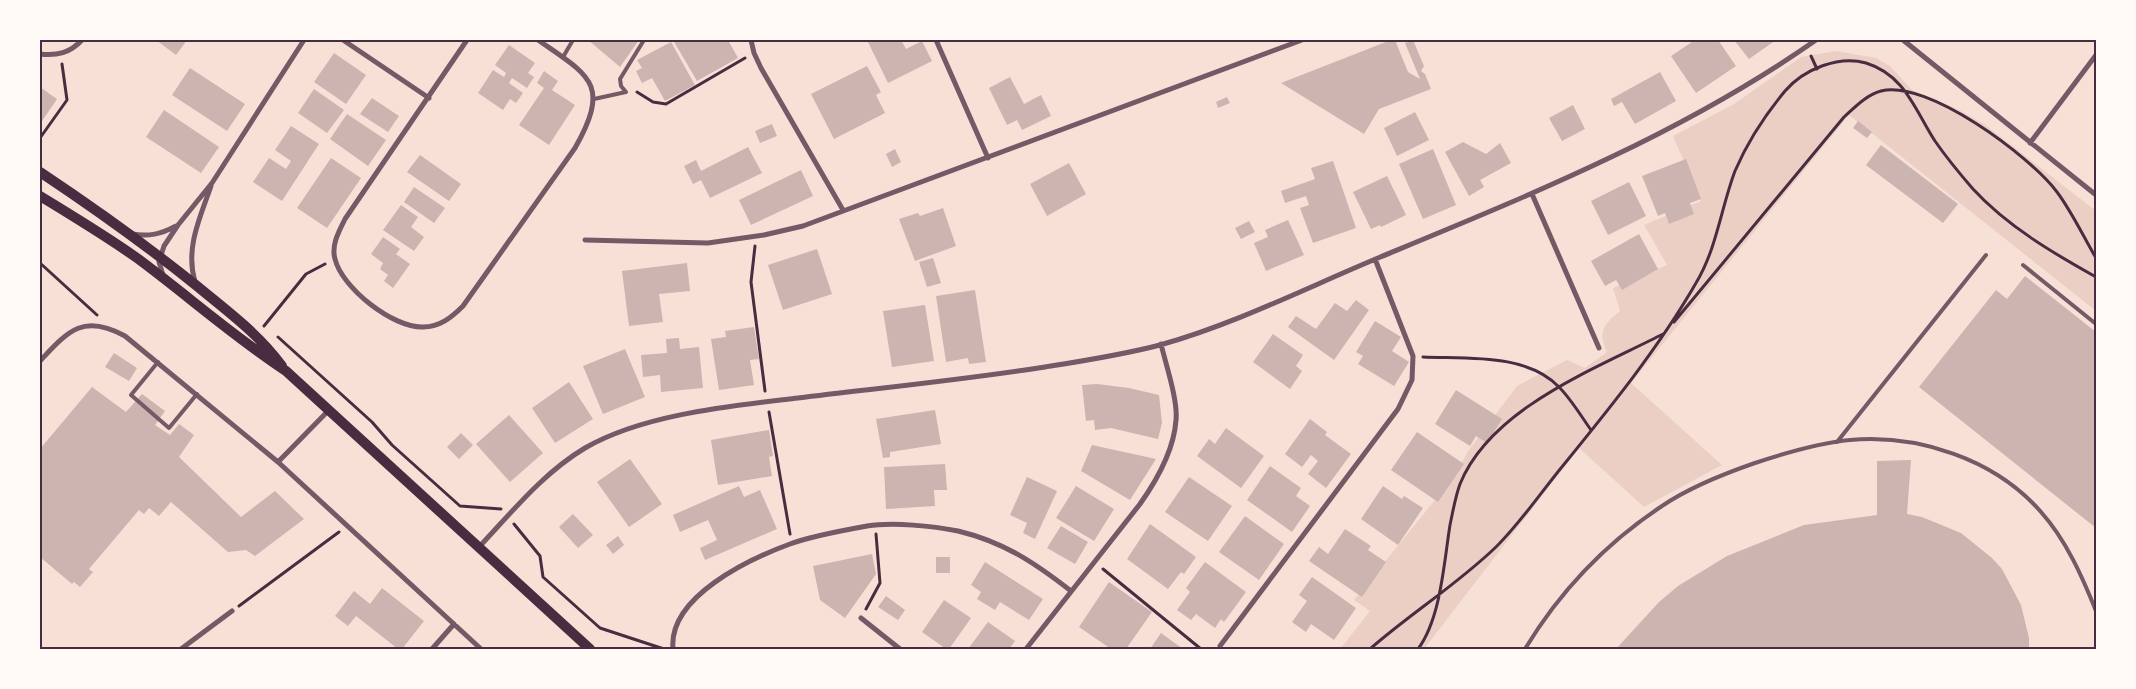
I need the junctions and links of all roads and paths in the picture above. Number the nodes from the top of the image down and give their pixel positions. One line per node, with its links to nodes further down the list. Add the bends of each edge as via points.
1 (82, 40): 15 (street)
2 (304, 40): 26 (street)
3 (343, 40): 20 (street)
4 (467, 40): 20 (street)
5 (538, 40): 17 (street)
6 (573, 40): 17 (lane)
7 (644, 40): 19 (lane, via 620,80)
8 (751, 40): 13 (street)
9 (936, 40): 24 (street)
10 (1302, 40): 24 (street)
11 (1816, 40): 27 (street, via 1727,97)
12 (1903, 40): 23 (street)
13 (754, 53): 19 (path, via 666,104 653,102 633,90); 30 (street)
14 (40, 54): 15 (street)
15 (61, 54): 22 (path, via 67,100)
16 (2096, 55): 23 (street)
17 (563, 57): 21 (street, via 584,74)
18 (1906, 90): 37 (path, via 1984,128 2025,159 2057,192); 42 (path, via 1936,142 1974,190 2009,221); 48 (path, via 1880,91 1844,117); 48 (path, via 1887,74 1866,63 1841,60 1802,76 1788,88 1760,125 1736,171 1707,261)
19 (626, 92): 21 (lane)
20 (429, 98): 38 (street, via 345,219 334,247)
21 (594, 99): 38 (street, via 592,116 575,148 463,306 446,321 423,327 407,325 391,317 348,285)
22 (40, 138)
23 (2030, 143): 28 (street)
24 (988, 158): 30 (street)
25 (40, 172): 32 (main road)
26 (212, 183): 31 (street); 44 (street, via 192,242 192,271)
27 (1532, 194): 39 (street); 51 (street)
28 (2096, 195)
29 (40, 196): 43 (main road, via 98,231)
30 (843, 210): 33 (street, via 803,226)
31 (178, 225): 32 (street, via 149,236); 36 (street)
32 (129, 233): 36 (main road)
33 (758, 236): 34 (street, via 708,243); 58 (path, via 751,282)
34 (586, 240)
35 (1986, 255): 61 (lane)
36 (160, 256): 43 (street); 44 (main road)
37 (2096, 258)
38 (335, 259): 46 (path, via 306,274)
39 (1374, 259): 50 (street, via 1226,322); 52 (street)
40 (40, 263): 47 (path)
41 (2023, 265): 45 (lane)
42 (2096, 277)
43 (165, 280): 55 (main road)
44 (196, 286): 49 (main road)
45 (2096, 324)
46 (265, 325): 49 (path); 63 (path, via 460,506 502,509)
47 (114, 330): 53 (street, via 103,326 75,328); 54 (street)
48 (1665, 333): 56 (path); 60 (path)
49 (256, 336): 55 (main road, via 268,346)
50 (1161, 344): 58 (street, via 1104,358 1009,372); 68 (street, via 1176,419 1171,445 1153,484)
51 (1599, 348)
52 (1413, 356): 56 (path, via 1508,362 1532,368); 75 (street, via 1412,380 1398,409)
53 (40, 362)
54 (158, 362): 57 (street); 57 (lane, via 131,395 169,428)
55 (286, 371): 59 (main road)
56 (1560, 387): 60 (path); 70 (path, via 1539,398 1498,431 1461,482 1454,500)
57 (197, 394): 62 (street)
58 (767, 402): 63 (street, via 651,421 616,433 585,448 557,468); 66 (path)
59 (330, 410): 62 (street); 67 (main road)
60 (1591, 430): 70 (path, via 1499,544)
61 (1837, 442): 71 (lane, via 1906,441 1955,454 2000,478 2041,512 2063,542); 87 (lane, via 1784,453 1722,474 1663,505 1578,576)
62 (278, 462): 64 (street)
63 (507, 517): 67 (street); 80 (path, via 540,556 543,577 600,628)
64 (347, 526): 72 (path); 74 (street)
65 (875, 526): 66 (street); 69 (street, via 958,531 1000,544 1033,562); 73 (path, via 880,583)
66 (792, 543): 81 (street, via 727,574 698,596 676,625)
67 (478, 548): 79 (main road)
68 (1094, 562): 69 (street); 84 (path)
69 (1071, 591): 83 (street)
70 (1439, 594): 85 (path); 86 (path, via 1431,622)
71 (2096, 609)
72 (232, 611): 76 (street)
73 (861, 618): 82 (street)
74 (454, 624): 77 (street); 78 (street)
75 (1220, 646)
76 (181, 649)
77 (432, 649)
78 (481, 649)
79 (590, 649)
80 (665, 649)
81 (673, 649)
82 (900, 649)
83 (1026, 649)
84 (1201, 649)
85 (1370, 649)
86 (1418, 649)
87 (1526, 649)

